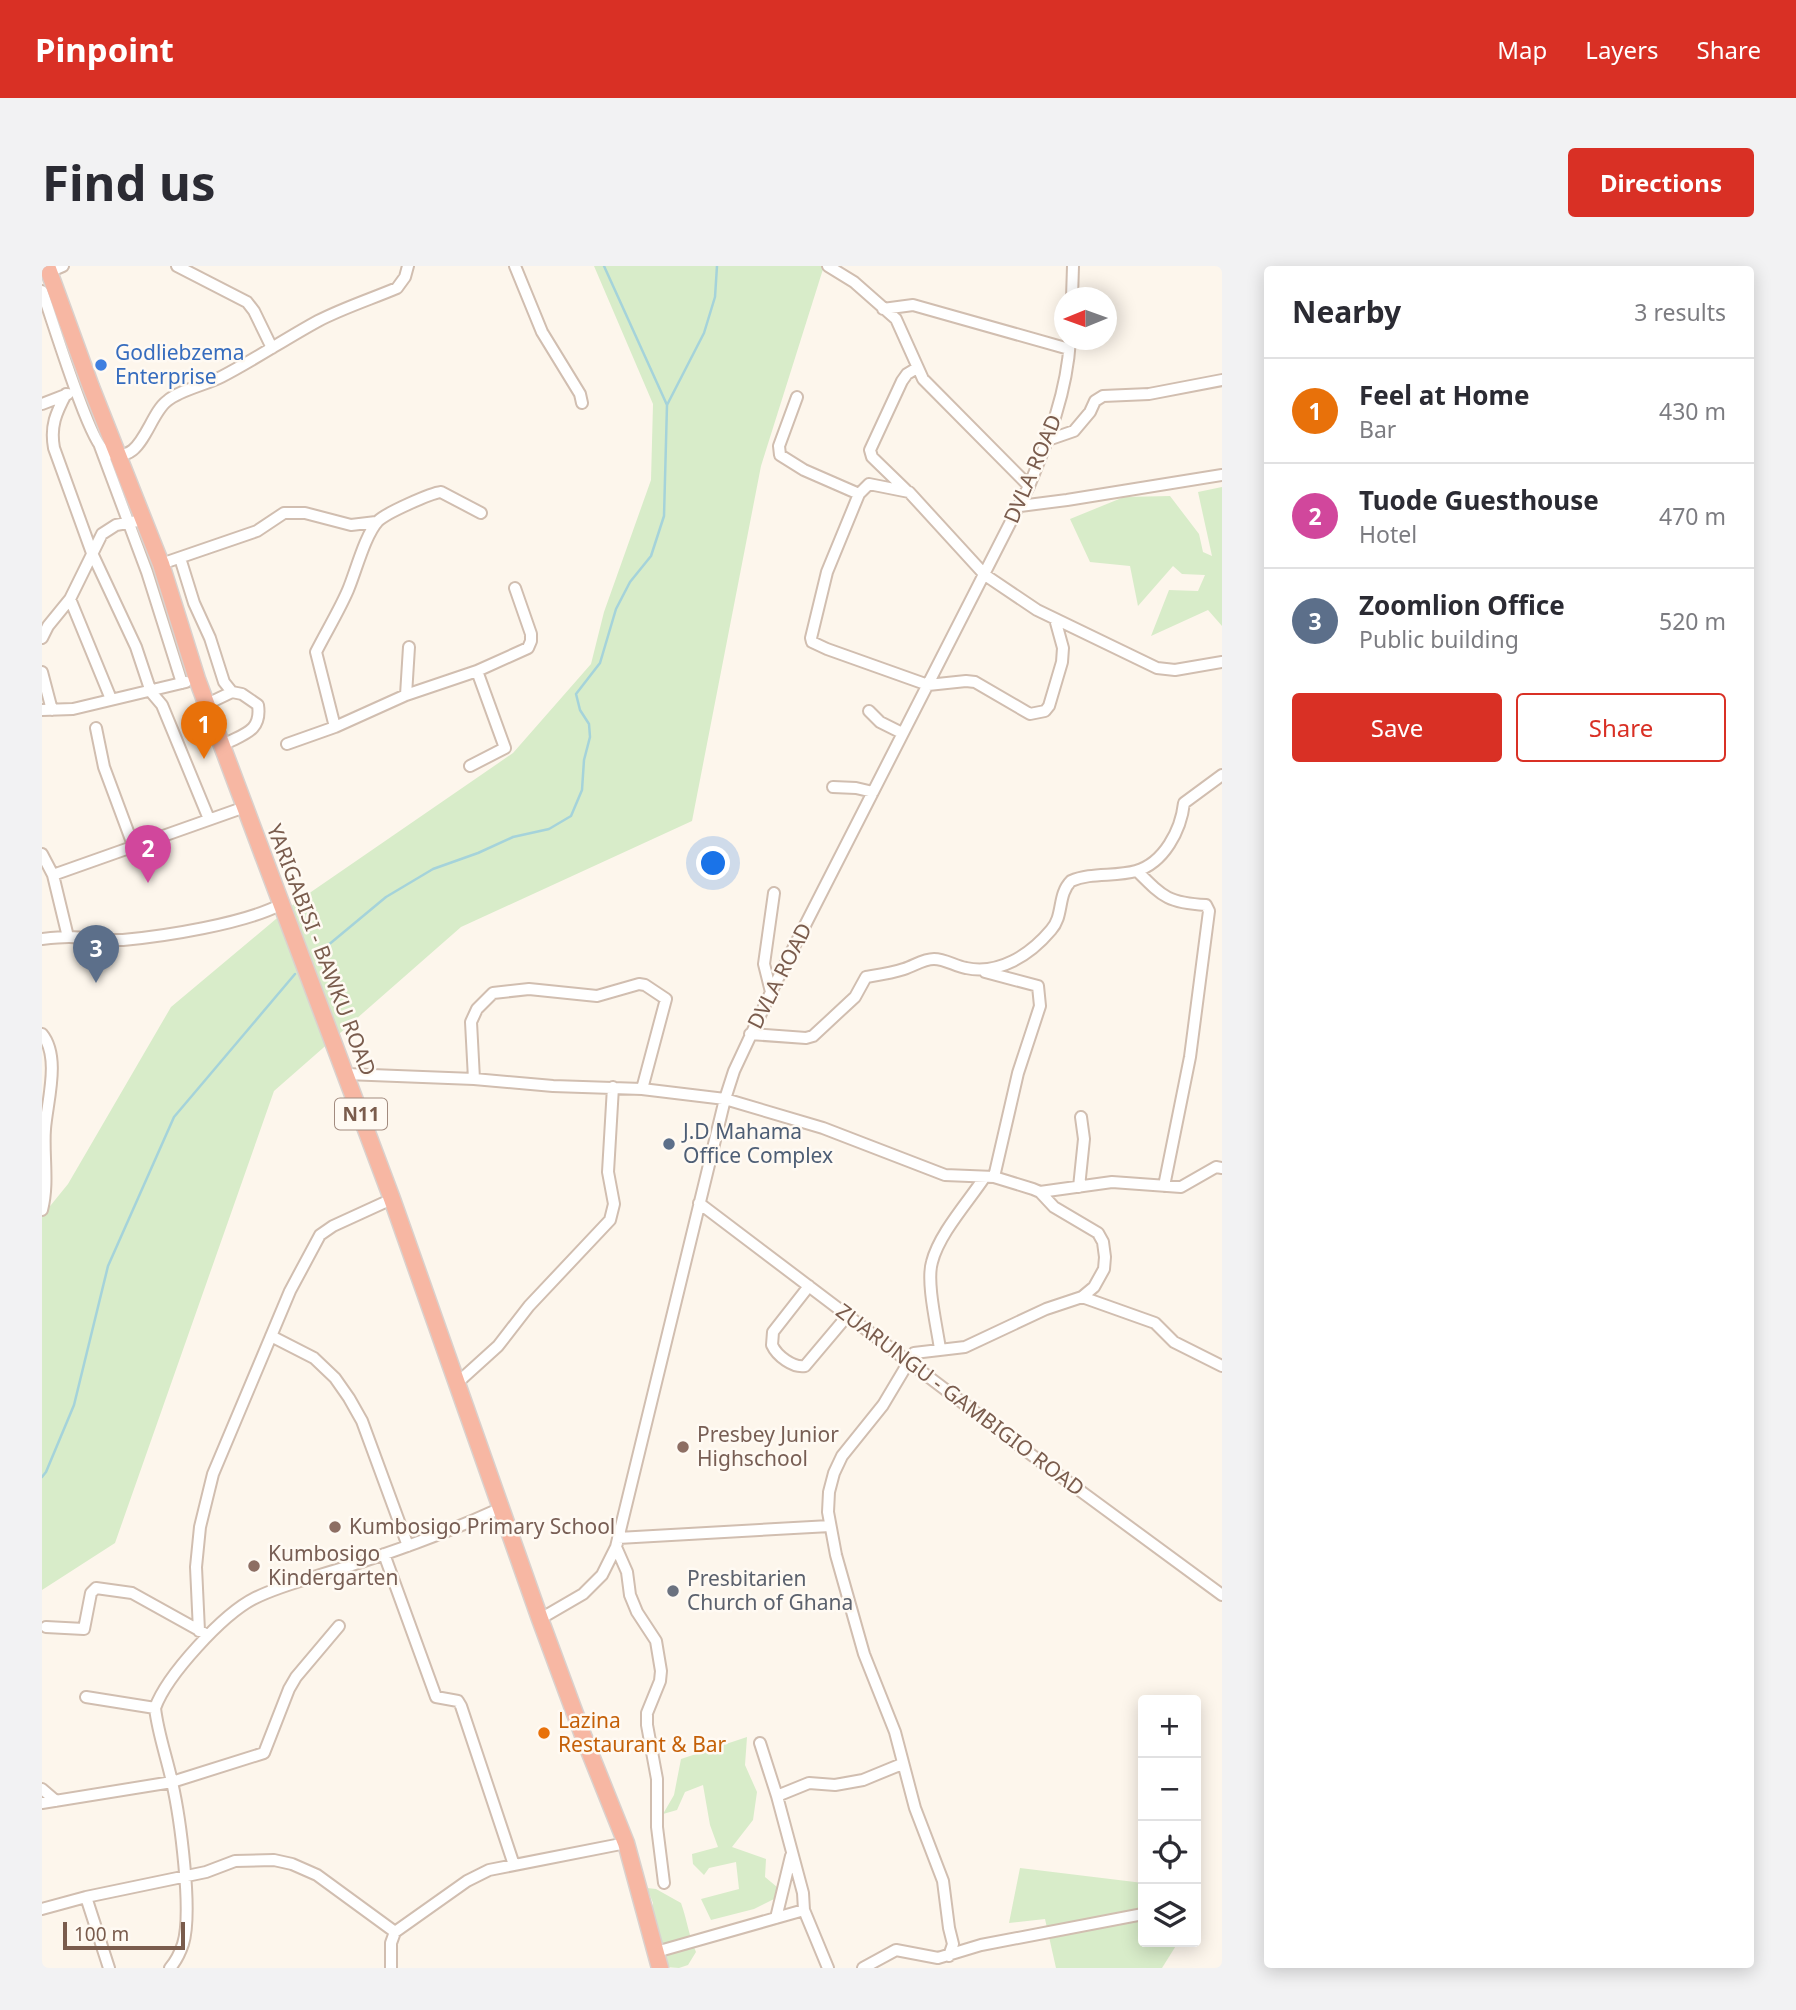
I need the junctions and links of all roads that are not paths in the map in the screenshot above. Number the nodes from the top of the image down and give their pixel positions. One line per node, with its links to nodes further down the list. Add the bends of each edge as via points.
1 (177, 266): 12 (street, via 247,302)
2 (408, 266): 12 (street, via 397,288 321,320)
3 (515, 266): 18 (street, via 542,332)
4 (828, 266): 9 (street)
5 (1073, 266): 7 (street)
6 (53, 268): 10 (highway, YARIGABISI - BAWKU ROAD / N11)
7 (1072, 287)
8 (42, 291): 10 (street)
9 (883, 309): 11 (street, via 913,305); 14 (street, via 896,319)
10 (51, 310): 16 (highway, YARIGABISI - BAWKU ROAD / N11)
11 (1054, 340)
12 (272, 348): 22 (street, via 166,401 138,447)
13 (1069, 350): 20 (street, DVLA ROAD, via 1063,396)
14 (917, 368): 24 (street, via 931,388); 25 (street, via 902,381 870,450)
15 (1222, 380): 20 (street, via 1149,394 1103,396 1094,401 1074,431)
16 (78, 391): 19 (street); 21 (street); 22 (highway, YARIGABISI - BAWKU ROAD / N11); 31 (street, via 55,416 51,432)
17 (797, 397): 26 (street, via 779,455)
18 (582, 403)
19 (42, 404)
20 (1048, 440): 24 (street, DVLA ROAD)
21 (100, 446): 22 (street); 29 (street)
22 (120, 455): 29 (highway, YARIGABISI - BAWKU ROAD / N11)
23 (1222, 475): 27 (street)
24 (1029, 486): 27 (street, DVLA ROAD)
25 (909, 492): 26 (street, via 869,484); 34 (street)
26 (859, 494): 44 (street, via 827,572 812,642)
27 (1020, 506): 34 (street, DVLA ROAD)
28 (481, 513): 30 (street, via 442,492 391,511)
29 (135, 521): 31 (street, via 107,529); 33 (highway, YARIGABISI - BAWKU ROAD / N11); 43 (street, via 147,572)
30 (376, 522): 32 (street, via 351,525 305,513 284,513 257,531); 52 (street, via 316,652)
31 (92, 553): 36 (street); 45 (street, via 136,647)
32 (180, 558): 33 (street); 46 (street, via 224,682)
33 (161, 564): 43 (highway, YARIGABISI - BAWKU ROAD / N11)
34 (985, 575): 37 (street); 44 (street, DVLA ROAD)
35 (515, 588): 41 (street, via 531,634 528,648)
36 (71, 599): 38 (street); 48 (street)
37 (1055, 619): 40 (street, via 1157,668 1175,670); 44 (street, via 1062,662 1045,711 1024,712 975,682)
38 (42, 638)
39 (409, 647): 47 (street)
40 (1222, 662)
41 (477, 671): 47 (street); 57 (street, via 505,748)
42 (42, 673): 50 (street)
43 (190, 681): 45 (street); 49 (highway, YARIGABISI - BAWKU ROAD / N11)
44 (928, 685): 54 (street, DVLA ROAD)
45 (151, 691): 48 (street); 62 (street, via 162,705)
46 (232, 692): 49 (street); 56 (street, via 251,698 260,717 254,728)
47 (406, 695): 52 (street)
48 (111, 699): 50 (street)
49 (207, 704): 56 (highway, YARIGABISI - BAWKU ROAD / N11)
50 (47, 710)
51 (869, 711): 54 (street)
52 (335, 727): 55 (street)
53 (96, 728): 63 (street, via 104,767)
54 (902, 733): 60 (street, DVLA ROAD)
55 (287, 744)
56 (223, 745): 61 (highway, YARIGABISI - BAWKU ROAD / N11)
57 (470, 766)
58 (1222, 775): 65 (street, via 1184,803 1166,849)
59 (833, 787): 60 (street)
60 (873, 792): 72 (street, DVLA ROAD)
61 (244, 807): 62 (street); 68 (highway, YARIGABISI - BAWKU ROAD / N11)
62 (209, 819): 63 (street)
63 (133, 845): 66 (street)
64 (42, 854): 66 (street)
65 (1137, 871): 71 (street, via 1071,881 1062,893 1053,929 1008,964); 83 (street, via 1162,896 1176,903 1206,905 1209,911 1190,1057)
66 (52, 875): 69 (street)
67 (774, 893): 72 (street, via 764,964)
68 (280, 905): 69 (street, via 167,934 121,940); 75 (highway, YARIGABISI - BAWKU ROAD / N11)
69 (68, 937): 70 (street)
70 (43, 941)
71 (978, 970): 74 (street, via 934,959 866,977 855,997 813,1036); 82 (street, via 1034,984 1040,991 1040,1006)
72 (771, 992): 74 (street, DVLA ROAD)
73 (42, 1034): 88 (street, via 51,1067)
74 (750, 1034): 79 (street, DVLA ROAD)
75 (346, 1074): 76 (street); 86 (highway, YARIGABISI - BAWKU ROAD / N11)
76 (474, 1079): 77 (street); 78 (street, via 471,1022 494,993 528,989 597,996 639,984 666,999)
77 (613, 1087): 78 (street); 96 (street, via 608,1172 614,1204 610,1220 528,1306 498,1346)
78 (642, 1089): 79 (street)
79 (725, 1099): 82 (street, via 823,1128 937,1173); 87 (street, DVLA ROAD)
80 (1081, 1117): 84 (street, via 1084,1139)
81 (1222, 1168): 83 (street, via 1181,1186)
82 (989, 1178): 85 (street); 93 (street, via 941,1241 932,1261)
83 (1164, 1186): 84 (street, via 1112,1182)
84 (1079, 1187): 85 (street)
85 (1040, 1192): 90 (street, via 1054,1207 1098,1233 1102,1242 1104,1269)
86 (392, 1199): 92 (street, via 320,1235); 96 (highway, YARIGABISI - BAWKU ROAD / N11)
87 (699, 1203): 89 (street, ZUARUNGU - GAMBIGIO ROAD); 99 (street, DVLA ROAD)
88 (42, 1210)
89 (808, 1286): 91 (street, ZUARUNGU - GAMBIGIO ROAD); 91 (street, via 773,1332 775,1350 788,1361 805,1366)
90 (1082, 1297): 93 (street, via 965,1347); 95 (street, via 1155,1323 1174,1342)
91 (848, 1315): 94 (street, ZUARUNGU - GAMBIGIO ROAD)
92 (271, 1336): 100 (street, via 314,1358 349,1398 362,1421); 106 (street, via 213,1474 200,1527 196,1567)
93 (940, 1349): 94 (street, via 914,1353)
94 (909, 1361): 98 (street, via 883,1405 842,1455 829,1492); 102 (street, ZUARUNGU - GAMBIGIO ROAD)
95 (1222, 1366)
96 (456, 1384): 97 (highway, YARIGABISI - BAWKU ROAD / N11)
97 (501, 1508): 100 (street); 103 (highway, YARIGABISI - BAWKU ROAD / N11)
98 (830, 1527): 99 (street); 110 (street, via 864,1654 895,1732)
99 (617, 1543): 103 (street, DVLA ROAD, via 602,1575 583,1594); 120 (street, via 630,1595 656,1641 661,1671 647,1725 657,1779)
100 (408, 1546): 101 (street)
101 (384, 1555): 106 (street, via 252,1600); 118 (street, via 436,1697 458,1701 461,1706)
102 (1222, 1595)
103 (540, 1619): 116 (highway, YARIGABISI - BAWKU ROAD / N11)
104 (339, 1626): 111 (street, via 296,1676 264,1753)
105 (46, 1627): 106 (street, via 84,1629 96,1588 132,1593)
106 (204, 1634): 108 (street)
107 (86, 1697): 108 (street)
108 (155, 1708): 111 (street)
109 (760, 1743): 113 (street)
110 (902, 1763): 113 (street, via 863,1780 809,1783); 127 (street, via 943,1881 953,1944)
111 (172, 1782): 114 (street); 119 (street)
112 (42, 1789): 114 (street)
113 (778, 1796): 117 (street)
114 (56, 1801): 115 (street)
115 (42, 1803)
116 (626, 1843): 118 (street); 128 (highway, YARIGABISI - BAWKU ROAD / N11)
117 (792, 1853): 123 (street); 125 (street)
118 (514, 1865): 126 (street, via 467,1881)
119 (184, 1875): 121 (street); 126 (street, via 249,1859 292,1864 317,1875); 130 (street, via 184,1943)
120 (664, 1883)
121 (86, 1896): 122 (street); 129 (street)
122 (42, 1909)
123 (804, 1910): 125 (street); 132 (street)
124 (1138, 1915): 127 (street, via 981,1945)
125 (776, 1918): 128 (street)
126 (395, 1932): 131 (street)
127 (944, 1957): 133 (street, via 896,1950); 134 (street)
128 (658, 1960)
129 (109, 1968)
130 (170, 1968)
131 (391, 1968)
132 (828, 1968)
133 (863, 1968)
134 (947, 1968)

